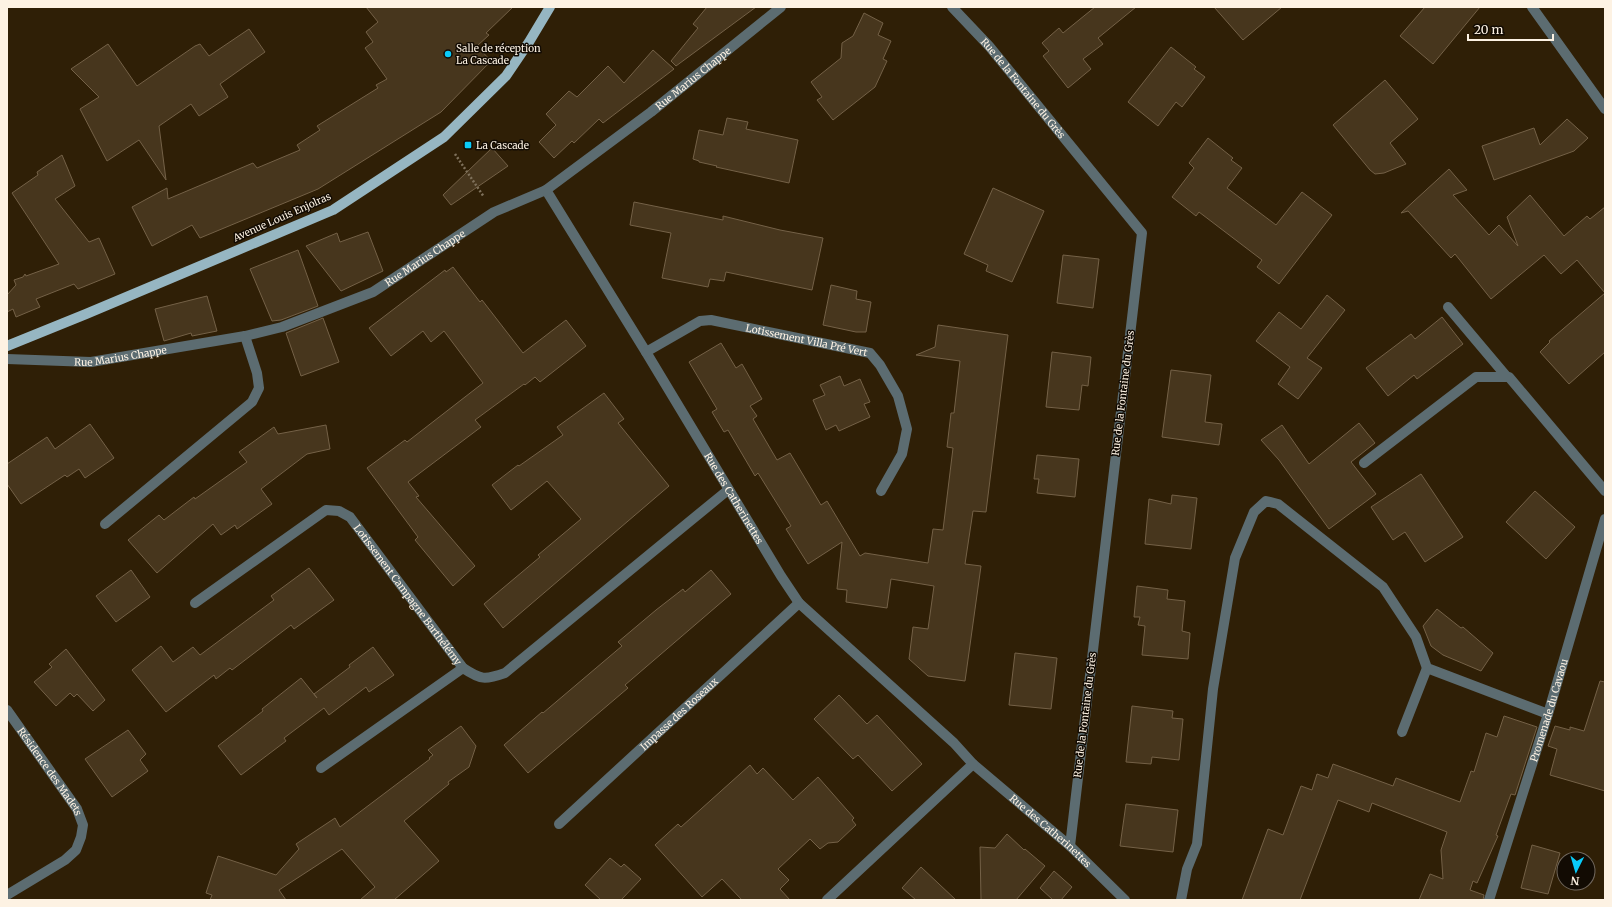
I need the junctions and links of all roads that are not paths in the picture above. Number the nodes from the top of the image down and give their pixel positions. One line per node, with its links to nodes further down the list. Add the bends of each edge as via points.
1 (550, 7): 9 (main road, Avenue Louis Enjolras, via 506,76 444,137 333,210)
2 (781, 7): 6 (street, Rue Marius Chappe, via 651,112)
3 (952, 7): 29 (street, Rue de la Fontaine du Grès, via 989,46 1142,233)
4 (1532, 7): 5 (street)
5 (1605, 109)
6 (546, 190): 8 (street, Rue Marius Chappe, via 494,212 373,292 282,328); 10 (street, Rue des Catherinettes)
7 (1448, 307): 12 (street)
8 (245, 336): 11 (street, Rue Marius Chappe, via 90,362); 18 (street, via 259,388 252,402)
9 (7, 346)
10 (646, 352): 14 (street, Rue des Catherinettes); 15 (street, Lotissement Villa Pré Vert, via 700,321 711,320 870,353 898,396 907,429 902,454)
11 (7, 359)
12 (1508, 377): 13 (street, via 1476,377); 16 (street)
13 (1364, 463)
14 (728, 490): 20 (street, Rue des Catherinettes); 21 (street, Lotissement Campagne Barthélémy, via 505,673 490,678 476,677)
15 (881, 491)
16 (1605, 491)
17 (1605, 519): 24 (street, Promenade du Cavaou)
18 (105, 524)
19 (195, 603): 21 (street, Lotissement Campagne Barthélémy, via 326,510 339,511 350,517)
20 (799, 604): 26 (street, Rue des Catherinettes, via 954,743); 28 (street, Impasse des Roseaux)
21 (463, 668): 27 (street, Lotissement Campagne Barthélémy)
22 (1427, 668): 24 (street); 25 (street); 33 (street, via 1416,637 1382,587 1278,504 1266,501 1254,512 1235,558 1213,689 1197,844 1187,869)
23 (7, 710): 30 (street, Résidence des Madets, via 77,809 83,825 76,850 65,860)
24 (1548, 714): 34 (street, Promenade du Cavaou)
25 (1402, 732)
26 (973, 764): 29 (street, Rue des Catherinettes); 31 (street)
27 (321, 768)
28 (559, 824)
29 (1070, 846): 32 (street, Rue des Catherinettes)
30 (7, 895)
31 (827, 900)
32 (1125, 900)
33 (1181, 900)
34 (1489, 900)

